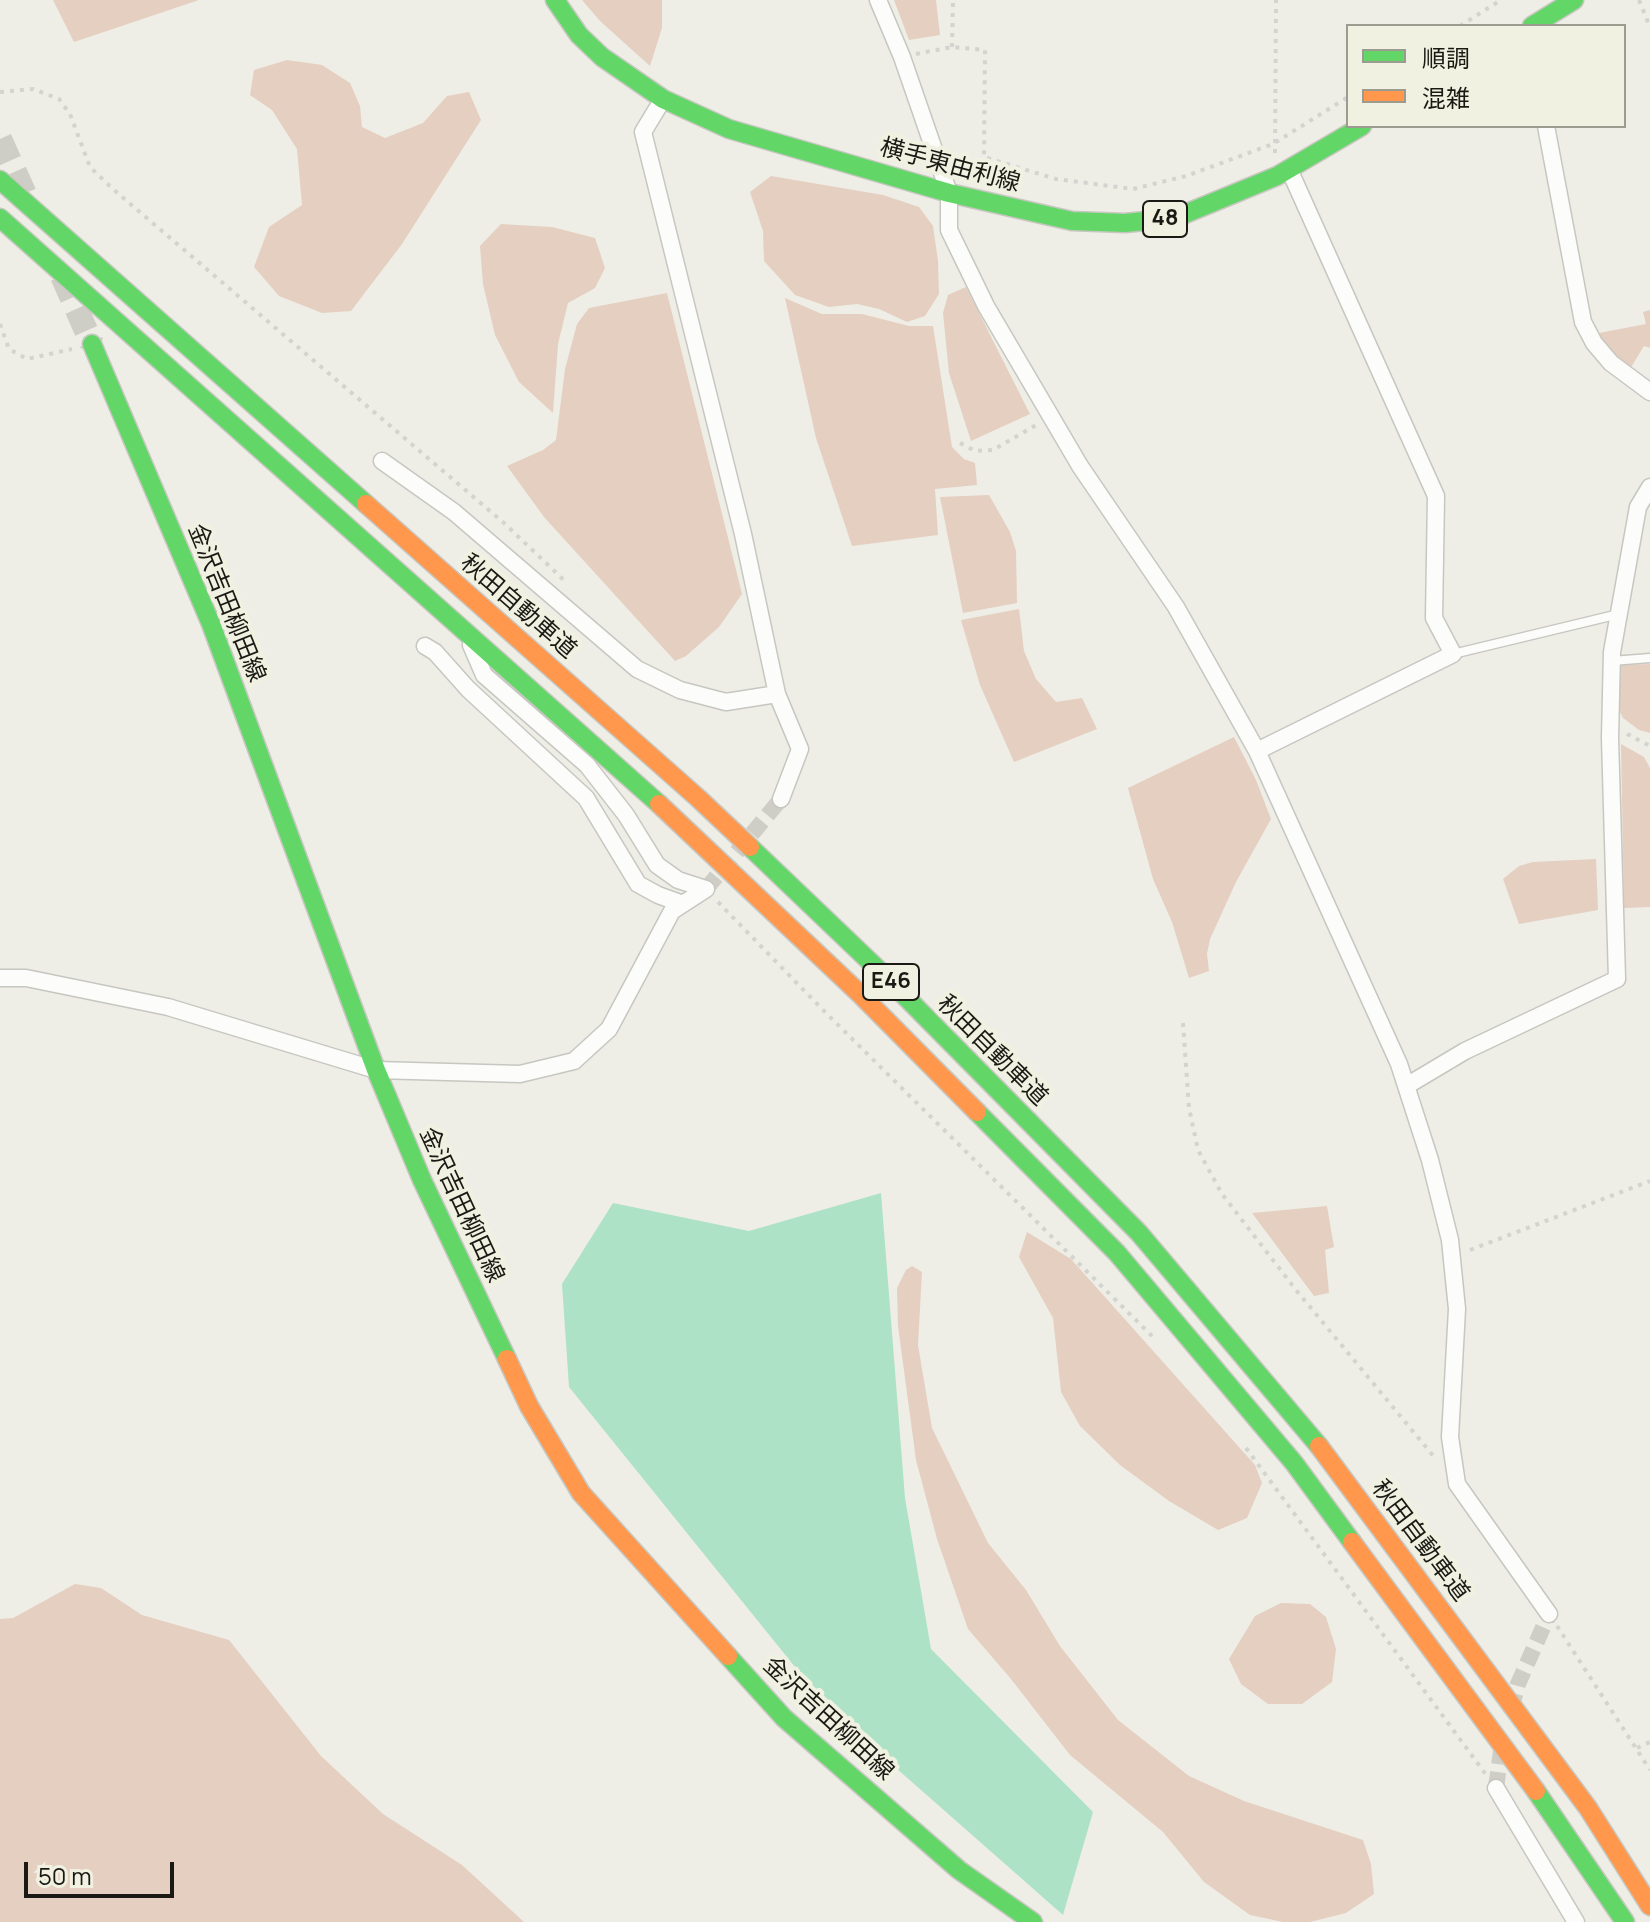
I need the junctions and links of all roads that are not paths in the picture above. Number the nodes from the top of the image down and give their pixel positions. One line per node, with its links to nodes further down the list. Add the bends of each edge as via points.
1 (555, 0): 5 (main road, 横手東由利線 / 48, via 602,57)
2 (878, 0): 10 (street)
3 (1574, 0): 4 (main road)
4 (1535, 24)
5 (663, 99): 10 (main road, 横手東由利線 / 48, via 729,129); 22 (street, via 643,132 740,519)
6 (1359, 128): 8 (main road, 横手東由利線 / 48)
7 (1546, 128): 13 (street, via 1583,322 1611,363)
8 (1283, 172): 10 (main road, 横手東由利線 / 48, via 1175,218 1125,223 1072,221); 19 (street, via 1436,496 1434,618)
9 (0, 180): 31 (main road, 秋田自動車道 / E46, via 698,798 885,976 1139,1233 1318,1445 1588,1808)
10 (949, 193): 23 (street, via 949,230 986,306 1080,466 1176,607)
11 (0, 218): 17 (main road, E46)
12 (92, 344): 27 (main road, 金沢吉田柳田線, via 211,624)
13 (1650, 392)
14 (382, 461): 22 (street, via 454,512 637,669 680,690 726,702)
15 (1650, 487): 16 (street, via 1638,507)
16 (1619, 614): 19 (lane); 21 (street)
17 (465, 632): 25 (street, via 484,675 587,765 657,865 678,880 706,889); 34 (main road, E46, via 681,823 1117,1253 1294,1463 1563,1828)
18 (425, 646): 25 (street, via 586,798 638,884)
19 (1453, 654): 23 (street)
20 (1650, 658): 21 (lane)
21 (1612, 661): 28 (street, via 1617,979 1465,1051)
22 (777, 694): 24 (street, via 800,749)
23 (1257, 751): 28 (street)
24 (781, 799)
25 (683, 904): 27 (street, via 672,911 609,1029 574,1061 520,1074)
26 (0, 978): 27 (street, via 26,978 168,1007)
27 (376, 1070): 32 (main road, 金沢吉田柳田線, via 529,1406 581,1493 784,1718 959,1870)
28 (1408, 1085): 29 (street, via 1452,1257 1457,1309 1450,1437 1457,1484)
29 (1549, 1614)
30 (1496, 1788): 33 (street)
31 (1650, 1906)
32 (1033, 1922)
33 (1576, 1922)
34 (1625, 1922)

